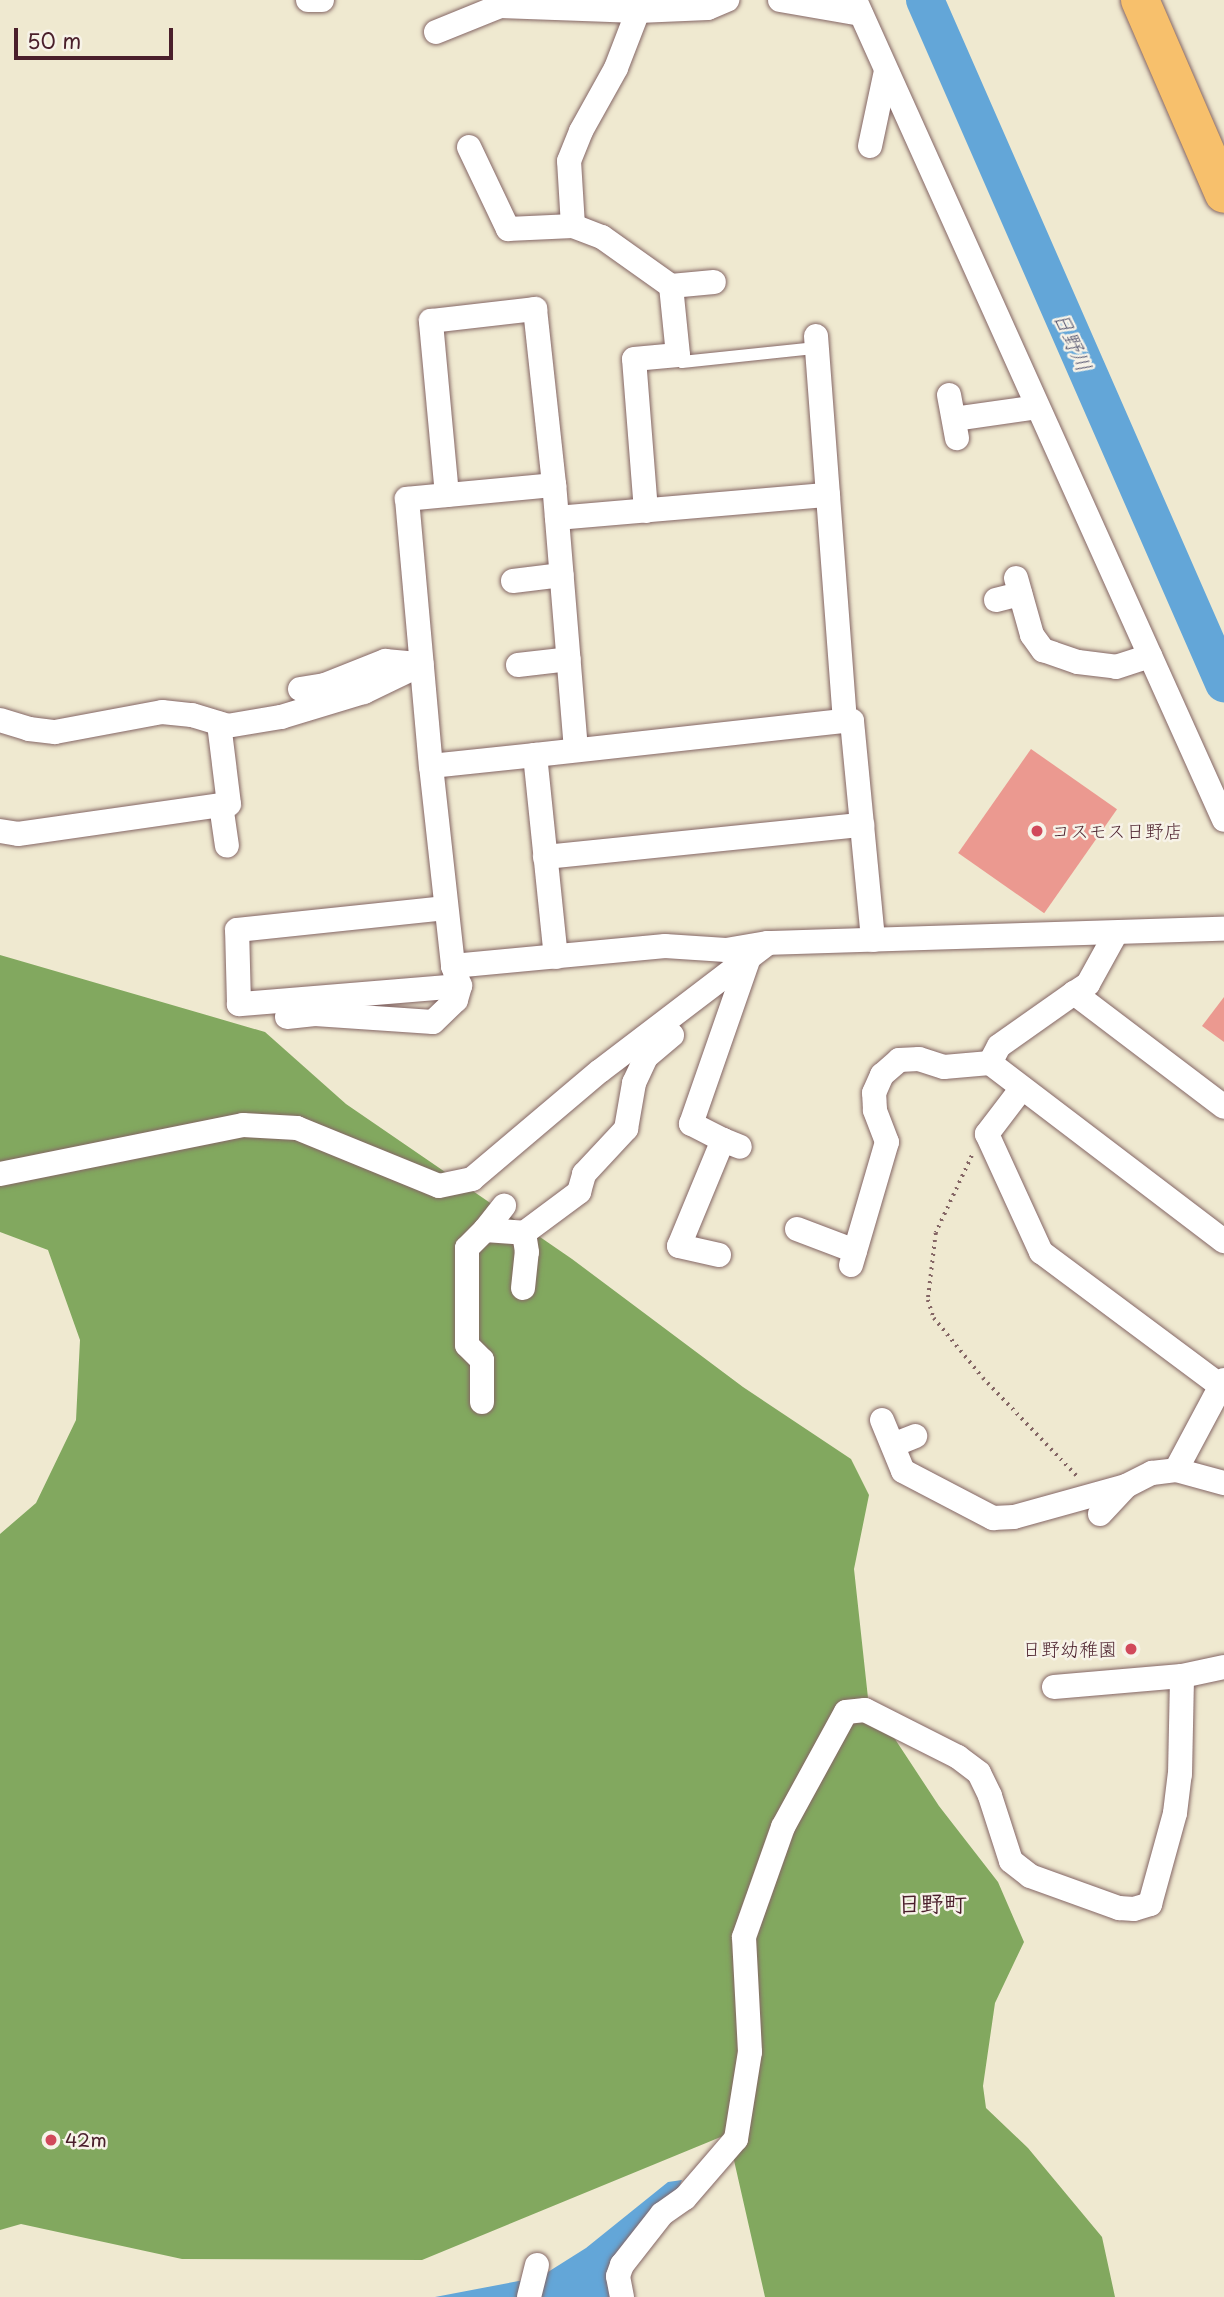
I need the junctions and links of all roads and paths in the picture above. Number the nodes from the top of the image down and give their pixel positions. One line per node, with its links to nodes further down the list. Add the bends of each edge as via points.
1 (309, 0): 2 (street)
2 (322, 0)
3 (727, 0): 7 (street, via 708,8)
4 (780, 0): 6 (street)
5 (1140, 0): 12 (main road)
6 (858, 7): 9 (street)
7 (638, 11): 8 (street, via 500,6); 13 (street, via 569,161)
8 (436, 32)
9 (886, 71): 10 (street); 18 (street)
10 (870, 146)
11 (469, 147): 13 (street, via 508,229)
12 (1224, 194)
13 (573, 226): 15 (street, via 602,237)
14 (714, 282): 15 (street)
15 (670, 286): 17 (street)
16 (816, 342): 17 (lane, via 681,362); 22 (street)
17 (678, 355): 23 (street, via 634,359)
18 (1037, 407): 19 (street); 28 (street)
19 (953, 417)
20 (554, 485): 21 (street); 21 (street, via 535,309 431,321); 24 (street)
21 (447, 495): 30 (street, via 407,499)
22 (828, 495): 23 (street); 34 (street)
23 (646, 511): 24 (street)
24 (557, 518): 25 (street)
25 (562, 575): 26 (street); 29 (street)
26 (513, 581)
27 (996, 600): 28 (street, via 1018,586 1032,635 1043,650 1078,662 1116,667)
28 (1150, 656): 40 (street)
29 (569, 659): 31 (street); 36 (street)
30 (422, 664): 32 (street, via 385,661 325,685); 35 (street, via 364,692 281,716); 38 (street)
31 (518, 665)
32 (300, 689)
33 (0, 720): 35 (street, via 55,732 162,712)
34 (845, 721): 36 (street); 41 (street, via 852,721)
35 (219, 724): 39 (street, via 229,804)
36 (576, 750): 37 (street)
37 (535, 755): 38 (street); 44 (street)
38 (431, 766): 45 (street)
39 (221, 805): 42 (street, via 18,834); 43 (street)
40 (1224, 820)
41 (862, 825): 44 (street); 48 (street)
42 (0, 831)
43 (228, 846)
44 (545, 857): 50 (street)
45 (446, 908): 51 (street); 53 (street, via 237,930)
46 (1224, 929): 47 (street)
47 (1115, 935): 48 (street); 52 (street, via 1088,984)
48 (873, 940): 49 (street)
49 (758, 950): 50 (street, via 665,946); 54 (street); 65 (street, via 691,1124 732,1143 679,1246)
50 (556, 957): 51 (street)
51 (456, 976): 53 (street); 53 (street, via 456,1000 433,1021 315,1014 244,1020)
52 (1074, 993): 55 (street, via 999,1046); 57 (street)
53 (239, 1004)
54 (672, 1014): 59 (street, via 472,1179 439,1186 297,1128 243,1125); 63 (street, via 674,1034 646,1057 634,1083 626,1129 583,1174 579,1192)
55 (990, 1063): 56 (street); 61 (street, via 944,1066 919,1059 899,1060 882,1075 874,1093 887,1142 853,1258)
56 (1022, 1088): 58 (street); 64 (street)
57 (1224, 1107)
58 (987, 1134): 67 (street, via 1041,1252); 72 (path, via 974,1136 972,1160 936,1233 928,1300 934,1318 983,1378)
59 (0, 1174)
60 (504, 1206): 62 (street)
61 (797, 1229)
62 (485, 1230): 63 (street); 68 (street, via 467,1248 467,1345 482,1360)
63 (524, 1233): 66 (street)
64 (1224, 1241)
65 (719, 1255)
66 (523, 1288)
67 (1222, 1383): 70 (street)
68 (482, 1402)
69 (882, 1420): 72 (street, via 904,1440 903,1471 993,1518)
70 (1176, 1470): 71 (street); 72 (street, via 1152,1473)
71 (1224, 1483)
72 (1097, 1504)
73 (1224, 1667): 74 (street)
74 (1182, 1676): 75 (street); 78 (street, via 1175,1813 1150,1904 1134,1909 1119,1908 1030,1876 1011,1861 979,1773 958,1756 865,1710 846,1712 783,1827 744,1937 750,2052 736,2139 685,2198 662,2214 622,2265 618,2276)
75 (1054, 1687)
76 (537, 2265): 77 (street)
77 (529, 2297)
78 (622, 2297)

